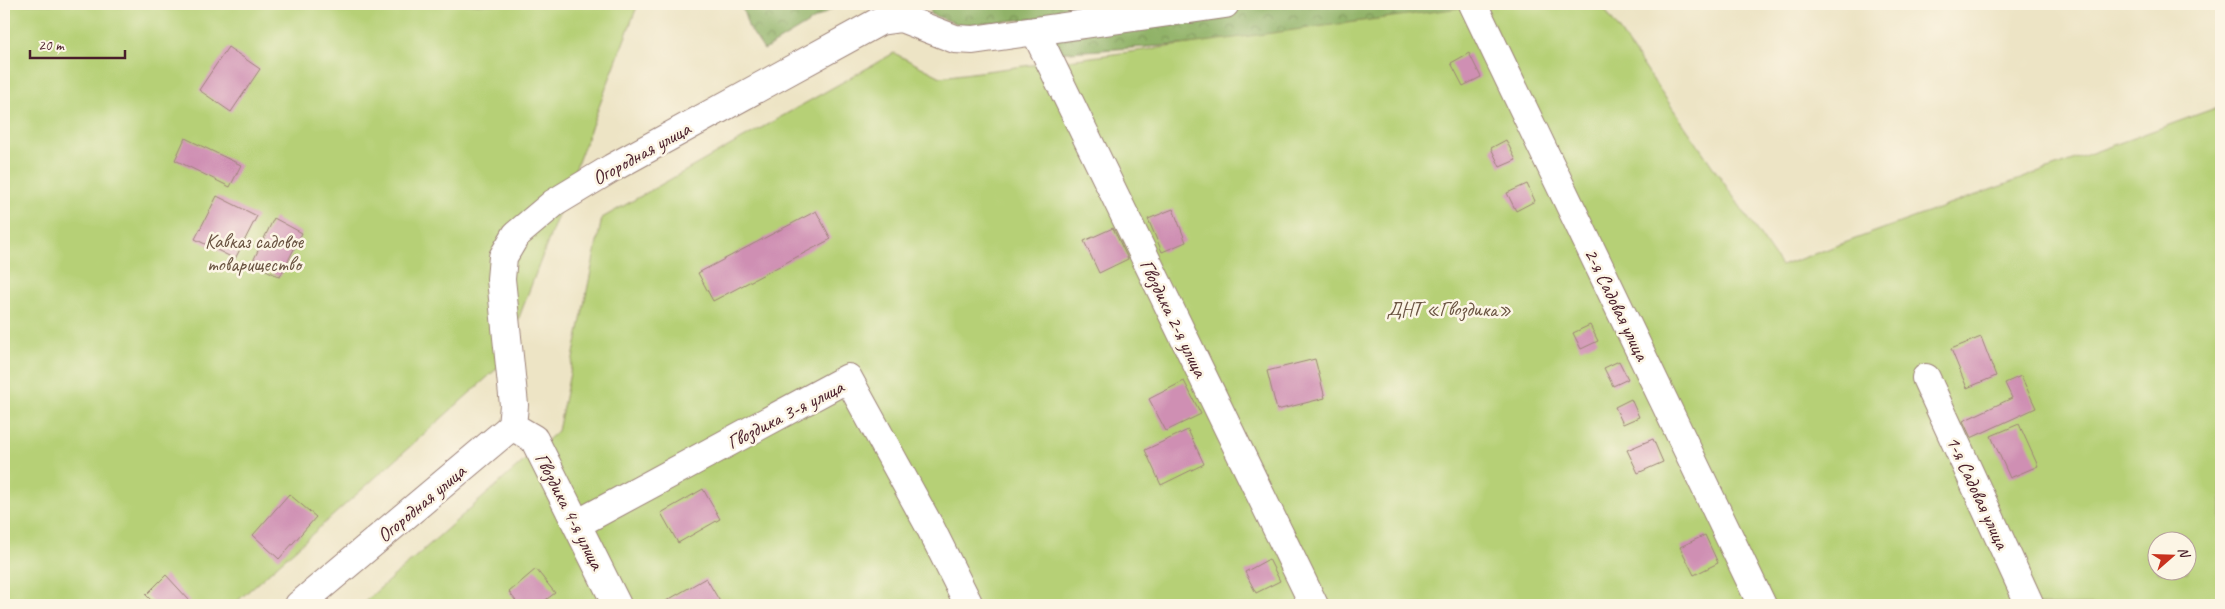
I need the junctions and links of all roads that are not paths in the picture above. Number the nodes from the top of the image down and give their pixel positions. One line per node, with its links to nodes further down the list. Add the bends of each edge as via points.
1 (1225, 4): 3 (street, Огородная улица)
2 (1473, 4): 11 (street, 2-я Садовая улица)
3 (1035, 31): 5 (street, Огородная улица, via 973,40 955,39 901,18 880,21 612,168 534,218 516,234 503,257 501,279 514,405); 10 (street, Гвоздика 2-я улица)
4 (1926, 378): 12 (street, 1-я Садовая улица)
5 (512, 426): 6 (street, Гвоздика 4-я улица, via 534,439); 7 (street, Огородная улица)
6 (577, 524): 8 (street, Гвоздика 4-я улица); 9 (street, Гвоздика 3-я улица, via 848,378)
7 (299, 605)
8 (617, 605)
9 (969, 605)
10 (1314, 605)
11 (1762, 605)
12 (2030, 605)

